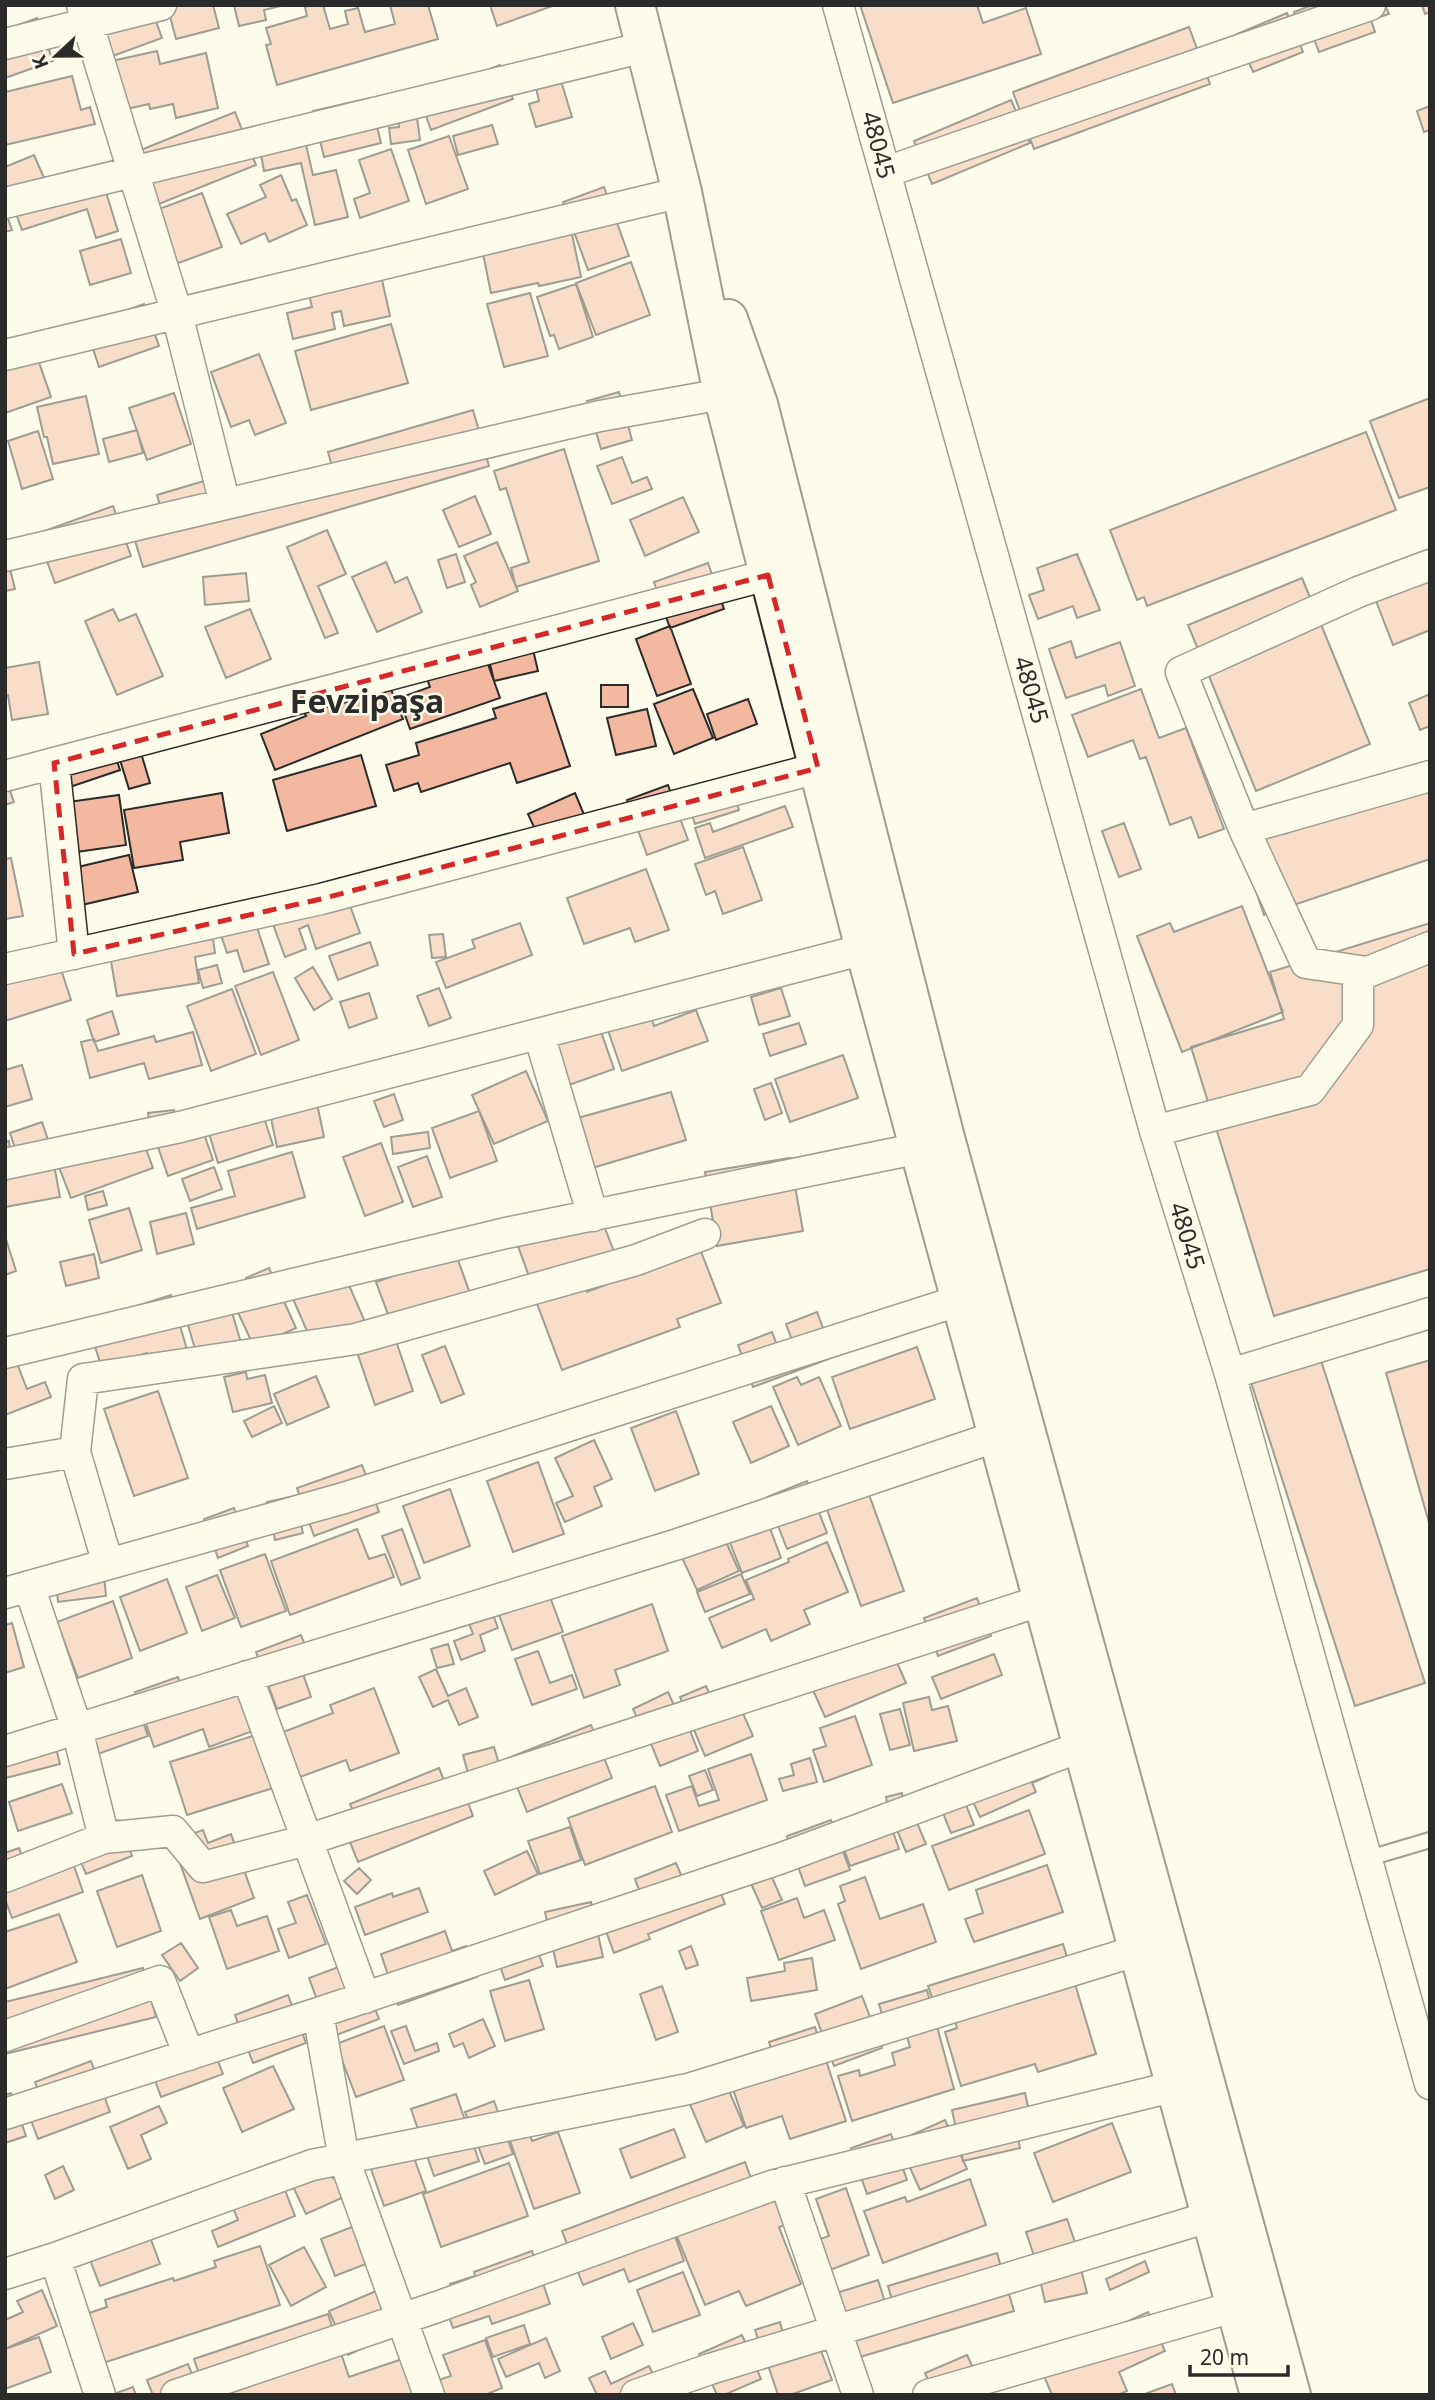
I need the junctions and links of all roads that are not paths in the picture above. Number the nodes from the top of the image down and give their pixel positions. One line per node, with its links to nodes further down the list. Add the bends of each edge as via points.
1 (161, 5): 5 (street)
2 (635, 5): 7 (main road)
3 (838, 5): 8 (street, 48045)
4 (1370, 5): 8 (street)
5 (85, 15): 6 (street); 9 (street)
6 (5, 44)
7 (645, 47): 9 (street); 10 (main road)
8 (886, 172): 30 (street, 48045)
9 (132, 173): 11 (street); 12 (street)
10 (682, 192): 12 (street); 14 (main road); 79 (main road, via 758,404 946,1138)
11 (5, 203)
12 (177, 314): 13 (street); 15 (street)
13 (5, 355)
14 (723, 394): 15 (street, via 600,416); 18 (main road)
15 (225, 504): 16 (street)
16 (5, 556)
17 (1430, 565): 23 (street, via 1358,592 1181,672)
18 (768, 575): 19 (street); 20 (main road)
19 (54, 763): 21 (street); 26 (street)
20 (818, 768): 25 (main road); 26 (street, via 321,899)
21 (5, 776)
22 (1430, 776): 23 (street)
23 (1244, 829): 28 (street, via 1306,963)
24 (1430, 947): 28 (street)
25 (865, 948): 29 (street); 31 (main road)
26 (74, 954): 27 (street)
27 (5, 969)
28 (1367, 972): 30 (street, via 1358,976 1358,1025 1310,1090)
29 (539, 1034): 32 (street, via 180,1127); 33 (street)
30 (1155, 1132): 38 (street, 48045)
31 (919, 1148): 33 (street); 35 (main road)
32 (5, 1164)
33 (593, 1216): 37 (street)
34 (705, 1234): 40 (street, via 636,1260 356,1339 83,1379)
35 (961, 1300): 39 (main road); 42 (street, via 344,1498)
36 (1430, 1313): 38 (street)
37 (5, 1353)
38 (1230, 1374): 52 (street, 48045)
39 (998, 1436): 44 (main road); 45 (street, via 678,1544)
40 (75, 1452): 41 (street); 42 (street)
41 (5, 1464)
42 (108, 1564): 43 (street)
43 (17, 1590): 46 (street)
44 (1043, 1600): 47 (main road); 50 (street)
45 (247, 1676): 46 (street); 50 (street)
46 (77, 1729): 48 (street); 49 (street)
47 (1083, 1746): 54 (main road); 55 (street, via 779,1859)
48 (5, 1751)
49 (104, 1838): 50 (street, via 173,1830 203,1867); 53 (street)
50 (307, 1840): 55 (street)
51 (1430, 1840): 52 (lane)
52 (1366, 1859): 59 (street, 48045)
53 (5, 1877)
54 (1139, 1950): 60 (main road); 62 (street, via 688,2090)
55 (365, 1998): 56 (street)
56 (318, 2013): 58 (street); 62 (street)
57 (5, 2036): 58 (street, via 160,1981)
58 (189, 2055): 61 (street)
59 (1430, 2084)
60 (1177, 2086): 63 (street); 64 (main road)
61 (5, 2115)
62 (344, 2158): 65 (street, via 312,2165); 68 (street)
63 (785, 2182): 68 (street); 69 (street)
64 (1212, 2216): 67 (main road); 69 (street)
65 (55, 2258): 66 (street); 72 (street)
66 (5, 2274)
67 (1237, 2306): 70 (street); 78 (main road)
68 (401, 2319): 73 (street); 74 (street)
69 (836, 2330): 71 (street); 76 (street)
70 (991, 2386): 77 (street)
71 (683, 2387): 75 (street)
72 (100, 2395)
73 (176, 2395)
74 (429, 2395)
75 (636, 2395)
76 (858, 2395)
77 (928, 2395)
78 (1260, 2395)
79 (1291, 2395)

